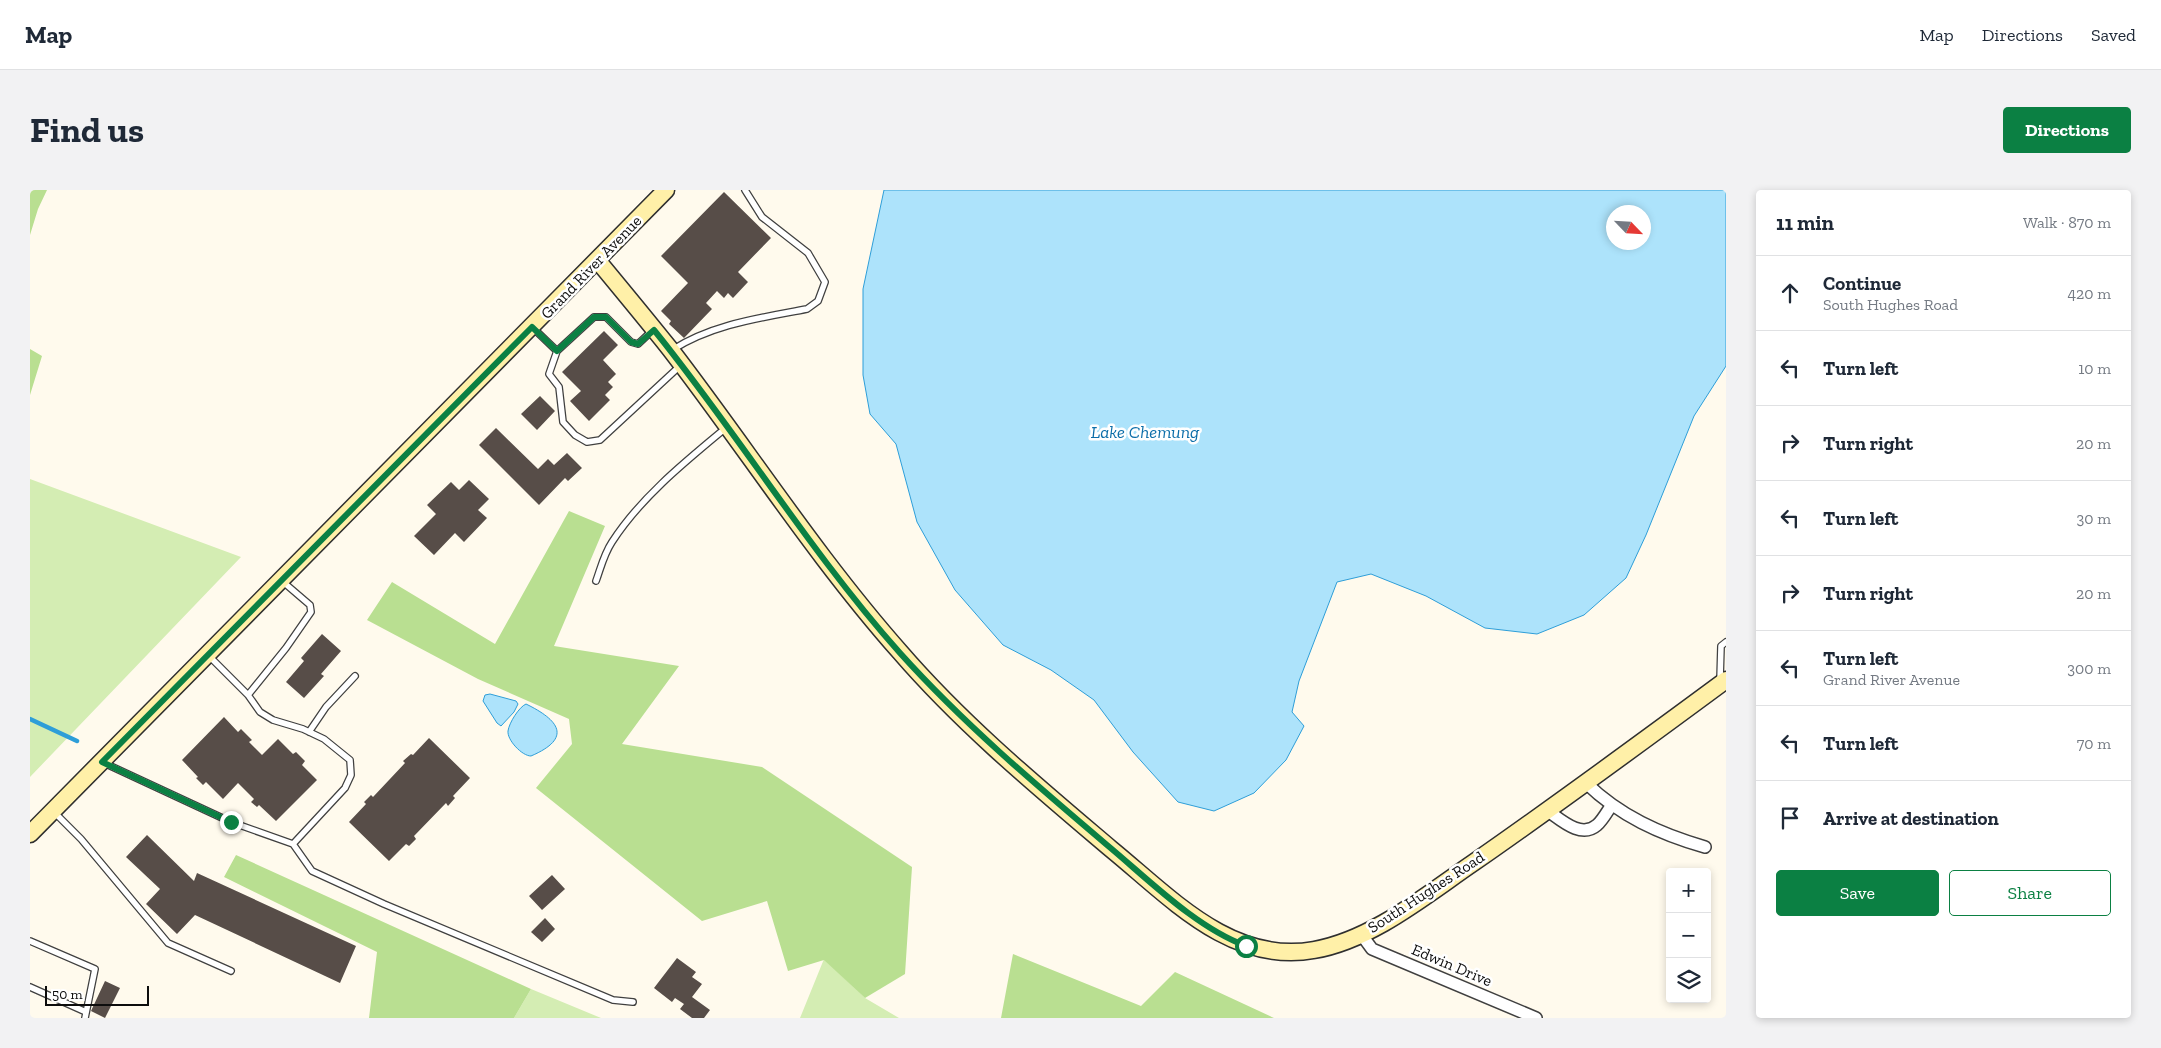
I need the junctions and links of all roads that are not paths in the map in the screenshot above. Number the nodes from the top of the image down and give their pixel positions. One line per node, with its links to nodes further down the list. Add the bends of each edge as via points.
1 (666, 190): 3 (street, Grand River Avenue)
2 (745, 190): 7 (lane, via 762,217 808,253 825,282 818,302 807,309 708,331)
3 (598, 261): 4 (street, Grand River Avenue); 5 (street, South Hughes Road)
4 (532, 327): 6 (lane); 10 (street, Grand River Avenue)
5 (654, 330): 6 (lane, via 638,344 631,342 606,317 594,317); 7 (street, South Hughes Road)
6 (557, 351): 8 (lane, via 549,374 559,388 563,422 587,442 600,440)
7 (671, 351): 8 (street, South Hughes Road)
8 (681, 365): 9 (street, South Hughes Road)
9 (726, 427): 11 (lane, via 688,459 626,522 604,557); 26 (street, South Hughes Road, via 858,602 943,699 1054,800 1178,904 1234,941 1272,952 1325,948)
10 (281, 580): 13 (street, Grand River Avenue); 16 (lane, via 310,605 311,612)
11 (596, 581)
12 (1726, 642): 15 (lane, via 1722,646)
13 (207, 655): 16 (lane); 18 (street, Grand River Avenue)
14 (354, 676): 17 (lane)
15 (1723, 682): 19 (street, South Hughes Road)
16 (248, 695): 17 (lane, via 260,712 273,720)
17 (309, 732): 24 (lane, via 324,739 350,760 351,775 345,788)
18 (102, 762): 21 (street, Grand River Avenue); 24 (lane, via 231,822)
19 (1586, 783): 20 (street); 22 (street, South Hughes Road)
20 (1611, 806): 22 (street, via 1596,826 1582,830 1569,826); 25 (street, via 1649,827)
21 (53, 810): 23 (street, Grand River Avenue); 28 (lane, via 168,943)
22 (1548, 811): 26 (street, South Hughes Road, via 1395,916)
23 (30, 834)
24 (293, 844): 30 (lane, via 312,871 613,1000)
25 (1705, 848)
26 (1361, 934): 32 (street, Edwin Drive, via 1372,948)
27 (30, 941): 31 (lane, via 95,969)
28 (231, 971)
29 (30, 987): 31 (lane)
30 (633, 1002)
31 (86, 1015)
32 (1536, 1018)

